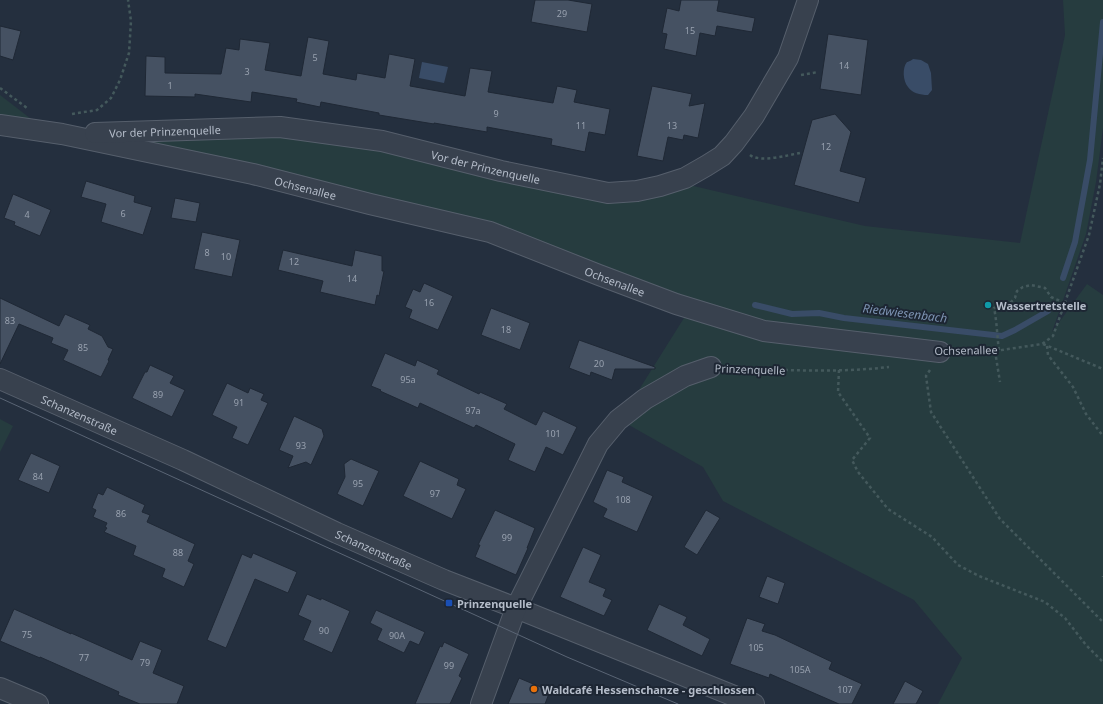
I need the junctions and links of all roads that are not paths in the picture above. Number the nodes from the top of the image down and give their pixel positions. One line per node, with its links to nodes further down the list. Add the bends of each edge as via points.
1 (808, 0): 3 (street, Vor der Prinzenquelle, via 788,58 754,116 734,143 722,156 685,178 637,191 608,193 501,171 382,141 280,128)
2 (0, 125): 3 (street, Ochsenallee)
3 (62, 134): 4 (street, Ochsenallee, via 253,174 490,232 676,304 764,331)
4 (940, 352)
5 (711, 367): 7 (street, Prinzenquelle, via 685,376 645,399 618,420 598,444)
6 (0, 379): 7 (street, Schanzenstraße, via 337,533)
7 (516, 608): 10 (street, Prinzenquelle); 11 (street, Schanzenstraße)
8 (0, 688): 9 (street)
9 (38, 704)
10 (481, 704)
11 (754, 704)

